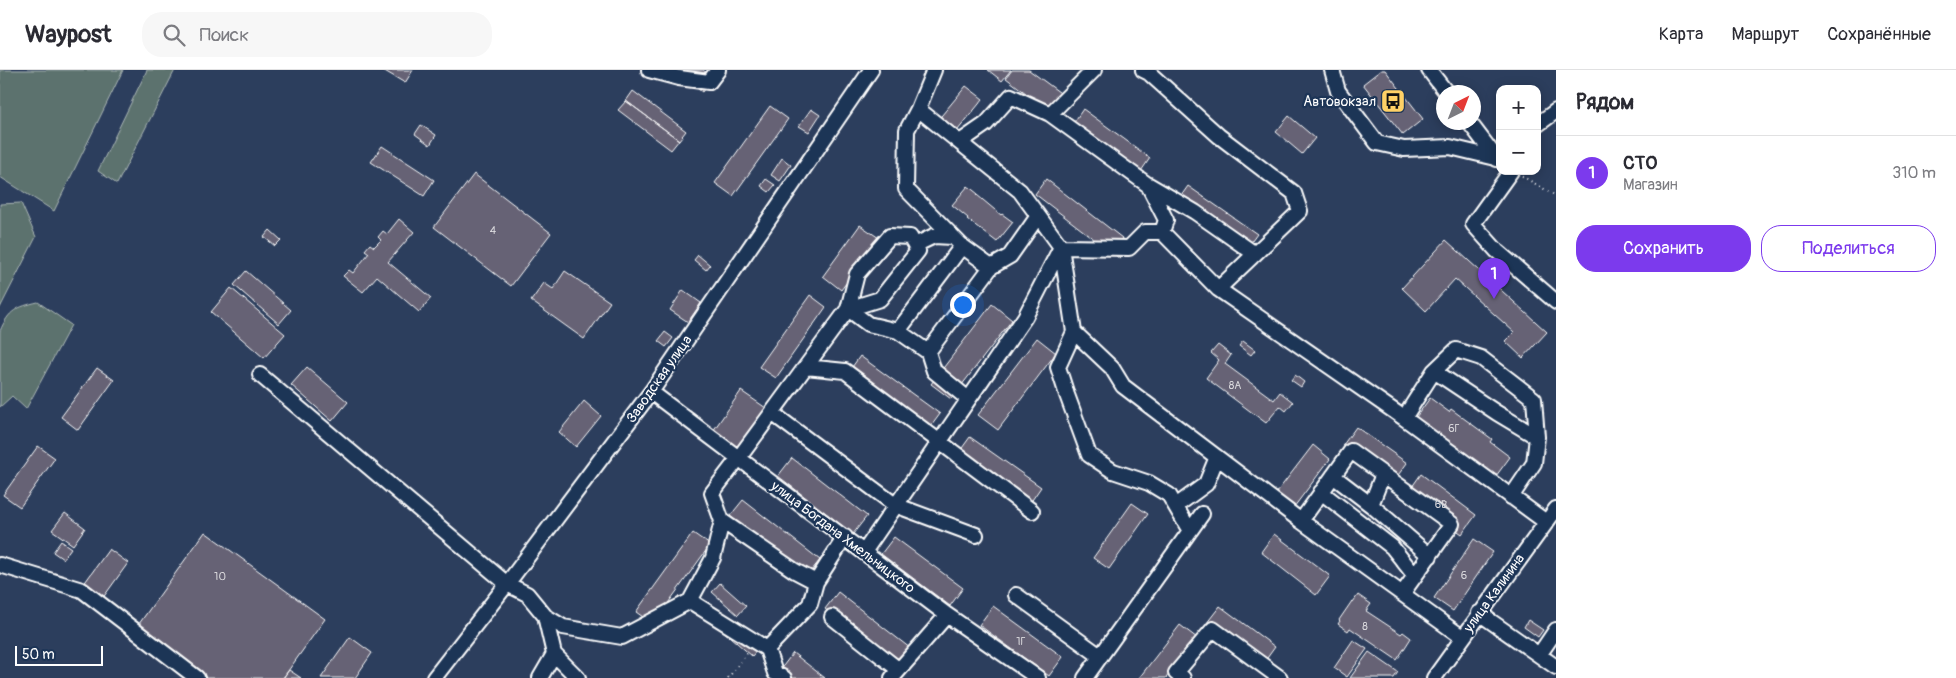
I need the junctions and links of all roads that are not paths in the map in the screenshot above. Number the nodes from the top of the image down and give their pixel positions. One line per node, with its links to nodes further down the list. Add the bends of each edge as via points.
1 (649, 70): 2 (street, via 709,82)
2 (718, 70)
3 (872, 70): 36 (street, Заводская улица)
4 (934, 70): 10 (street)
5 (1094, 70): 12 (street)
6 (1143, 70): 25 (street, via 1219,136 1294,193 1300,211)
7 (1332, 70): 17 (street, via 1338,91 1377,143 1404,149 1450,148)
8 (1430, 70): 9 (street)
9 (1441, 85)
10 (918, 109): 15 (street); 22 (street, via 907,130 906,189)
11 (1556, 111): 13 (street)
12 (1050, 114): 15 (street, via 1011,96 986,124); 19 (street)
13 (1541, 123)
14 (1475, 130): 16 (street)
15 (960, 142): 20 (street, via 1020,191)
16 (1496, 156)
17 (1496, 158)
18 (1516, 175): 28 (street, via 1473,224 1497,251)
19 (1148, 184): 21 (street, via 1166,220); 25 (street)
20 (1038, 216): 24 (street); 26 (street, via 1010,256)
21 (1162, 232): 24 (street, via 1145,232 1128,248); 27 (street)
22 (957, 242): 23 (street, via 934,236); 26 (street); 30 (street)
23 (915, 245): 29 (street, via 918,252 880,299); 29 (street, via 910,237 890,236 857,274)
24 (1061, 247): 31 (street); 37 (street, via 1025,317)
25 (1255, 254): 27 (street)
26 (992, 267): 32 (street)
27 (1218, 289): 39 (street)
28 (1556, 302)
29 (848, 309): 30 (street, via 868,324); 33 (street)
30 (898, 331): 32 (street)
31 (1074, 332): 42 (street, via 1112,368 1123,386); 50 (street, via 1058,367 1089,454 1113,471 1149,483 1169,495)
32 (928, 352): 37 (street, via 934,371)
33 (806, 366): 38 (street); 41 (street, via 845,371)
34 (1434, 371): 39 (street); 40 (street); 40 (street, via 1456,350 1481,358 1534,399)
35 (260, 375): 65 (street)
36 (651, 392): 43 (street, улица Богдана Хмельницкого); 65 (street, Заводская улица)
37 (968, 399): 41 (street)
38 (772, 413): 43 (street); 48 (street)
39 (1404, 418): 47 (street)
40 (1537, 437): 47 (street, via 1534,463)
41 (938, 442): 48 (street); 52 (street)
42 (1217, 457): 50 (street, via 1206,484); 55 (street)
43 (738, 459): 54 (street, via 712,493); 59 (street, улица Богдана Хмельницкого)
44 (1383, 474): 45 (street, via 1351,451); 49 (street); 61 (street, via 1452,524)
45 (1333, 476): 46 (street); 49 (street)
46 (1321, 492): 55 (street); 63 (street, via 1392,547)
47 (1511, 497): 56 (street)
48 (894, 504): 58 (street); 60 (street)
49 (1371, 505): 61 (street)
50 (1176, 506): 57 (street)
51 (1556, 508): 56 (street, улица Калинина)
52 (1032, 511)
53 (1202, 514): 57 (street)
54 (722, 521): 64 (street); 68 (street, via 713,558)
55 (1301, 521): 66 (street)
56 (1546, 522): 69 (street, улица Калинина)
57 (1190, 531): 78 (street)
58 (976, 535)
59 (845, 538): 60 (street, улица Богдана Хмельницкого); 64 (street)
60 (864, 552): 70 (street, улица Богдана Хмельницкого)
61 (1430, 556): 63 (street)
62 (0, 565): 81 (street, via 82,590)
63 (1415, 576): 66 (street)
64 (816, 582): 75 (street, via 810,604)
65 (507, 584): 71 (street, via 526,594); 82 (street, Заводская улица)
66 (1402, 594): 74 (street)
67 (1016, 595): 78 (street)
68 (690, 601): 71 (street, via 622,637 563,627); 75 (street)
69 (1480, 613): 74 (street, улица Калинина); 77 (street)
70 (947, 615): 80 (street); 86 (street, улица Богдана Хмельницкого)
71 (545, 616): 76 (street)
72 (832, 617): 80 (street)
73 (1556, 630): 77 (street)
74 (1462, 637): 90 (street, улица Калинина)
75 (761, 645): 85 (street, via 776,673)
76 (554, 654): 83 (street); 84 (street)
77 (1539, 655): 79 (street)
78 (1100, 656): 87 (street)
79 (1556, 667)
80 (896, 674)
81 (197, 678)
82 (434, 678)
83 (540, 678)
84 (578, 678)
85 (784, 678)
86 (1038, 678)
87 (1085, 678)
88 (1183, 678): 89 (street, via 1176,673 1213,629)
89 (1280, 678)
90 (1434, 678)

